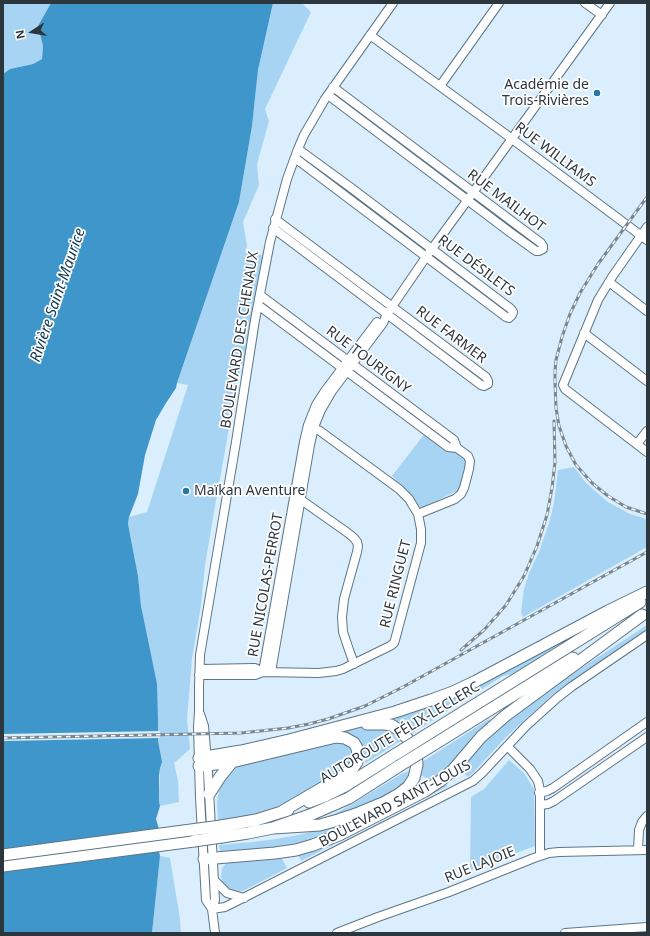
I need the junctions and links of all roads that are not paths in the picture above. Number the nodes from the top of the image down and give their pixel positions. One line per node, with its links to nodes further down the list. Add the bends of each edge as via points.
1 (393, 3): 6 (street, BOULEVARD DES CHENAUX)
2 (499, 3): 7 (street)
3 (585, 3): 5 (street)
4 (610, 3): 5 (street, RUE NICOLAS-PERROT)
5 (602, 15): 10 (street, RUE NICOLAS-PERROT)
6 (370, 35): 7 (street, RUE WILLIAMS); 8 (street, BOULEVARD DES CHENAUX)
7 (440, 86): 10 (street, RUE WILLIAMS)
8 (333, 87): 9 (street, BOULEVARD DES CHENAUX); 13 (street, RUE MAILHOT)
9 (328, 95): 11 (street, BOULEVARD DES CHENAUX); 14 (street, RUE MAILHOT)
10 (512, 139): 13 (street, RUE NICOLAS-PERROT); 18 (street, RUE WILLIAMS)
11 (298, 149): 12 (street, BOULEVARD DES CHENAUX); 19 (street, RUE DÉSILETS)
12 (295, 158): 15 (street, BOULEVARD DES CHENAUX); 20 (street, RUE DÉSILETS)
13 (473, 193): 14 (street, RUE NICOLAS-PERROT); 14 (street, RUE MAILHOT, via 541,243 543,249 536,251)
14 (468, 200): 19 (street, RUE NICOLAS-PERROT)
15 (275, 219): 17 (street, BOULEVARD DES CHENAUX); 24 (street, RUE FARMER)
16 (647, 227): 18 (street)
17 (273, 228): 22 (street, BOULEVARD DES CHENAUX); 26 (street, RUE FARMER)
18 (644, 238): 21 (street)
19 (432, 249): 20 (street, RUE NICOLAS-PERROT); 20 (street, RUE DÉSILETS, via 512,309 512,315 506,317)
20 (426, 257): 24 (street, RUE NICOLAS-PERROT)
21 (609, 282): 25 (street); 27 (street)
22 (260, 295): 23 (street, BOULEVARD DES CHENAUX); 28 (street, RUE TOURIGNY)
23 (258, 305): 29 (street, RUE TOURIGNY); 43 (street, BOULEVARD DES CHENAUX, via 204,628)
24 (392, 306): 26 (street, RUE NICOLAS-PERROT); 26 (street, RUE FARMER, via 486,377 488,384 481,386)
25 (647, 311)
26 (387, 314): 28 (street, RUE NICOLAS-PERROT, via 378,320)
27 (584, 333): 30 (street); 33 (street, via 563,386)
28 (350, 362): 29 (street, RUE NICOLAS-PERROT); 34 (street, RUE TOURIGNY, via 454,440)
29 (344, 370): 31 (street, RUE NICOLAS-PERROT, via 320,398); 34 (street, RUE TOURIGNY, via 448,447)
30 (647, 381)
31 (311, 426): 36 (street, RUE NICOLAS-PERROT, via 310,445); 37 (street, RUE RINGUET, via 401,490)
32 (647, 431): 33 (street)
33 (637, 444): 35 (street)
34 (457, 448): 37 (street, RUE TOURIGNY, via 468,456 470,461 462,491 455,499)
35 (647, 452)
36 (298, 498): 42 (street, via 348,532 357,542 342,617 343,632); 44 (street, RUE NICOLAS-PERROT)
37 (418, 514): 42 (street, RUE RINGUET, via 421,545 395,640 390,646)
38 (647, 592): 46 (highway, via 453,692)
39 (647, 598): 54 (highway, AUTOROUTE FÉLIX-LECLERC, bridge, via 357,778 311,802)
40 (645, 614): 56 (highway, AUTOROUTE FÉLIX-LECLERC, bridge, via 358,792 336,804); 61 (highway, via 505,716 485,733 455,768 425,791 318,844 285,852)
41 (647, 635): 48 (street, BOULEVARD SAINT-LOUIS, via 560,696)
42 (354, 664): 44 (street, RUE RINGUET, via 342,670 326,673)
43 (199, 672): 44 (street, RUE RINGUET, via 255,668); 49 (street, BOULEVARD DES CHENAUX, via 199,711 204,726)
44 (267, 672)
45 (647, 722): 51 (street, via 553,788)
46 (339, 728): 49 (highway); 56 (highway, via 382,724 400,730 416,754 417,770 412,783 394,798 344,818 320,825)
47 (647, 737): 53 (street, via 554,801)
48 (506, 746): 51 (street, via 536,777); 64 (street, BOULEVARD SAINT-LOUIS, via 473,781)
49 (203, 762): 50 (highway); 52 (street, BOULEVARD DES CHENAUX); 61 (street, BOULEVARD DES CHENAUX)
50 (232, 762): 52 (highway); 54 (highway, via 336,737 347,738 354,743 358,756 353,768)
51 (540, 793): 53 (street)
52 (209, 794): 61 (street, BOULEVARD DES CHENAUX)
53 (540, 805): 60 (street)
54 (281, 812): 57 (highway, AUTOROUTE FÉLIX-LECLERC)
55 (647, 816): 58 (street, RUE LAJOIE, via 639,830)
56 (273, 828): 57 (highway, AUTOROUTE FÉLIX-LECLERC, via 248,833)
57 (221, 831): 59 (highway, AUTOROUTE FÉLIX-LECLERC, bridge); 62 (highway, AUTOROUTE FÉLIX-LECLERC, bridge)
58 (643, 850): 60 (street, RUE LAJOIE, via 559,852)
59 (3, 855)
60 (540, 856): 68 (street, RUE LAJOIE)
61 (208, 858): 63 (street, BOULEVARD DES CHENAUX); 65 (street, BOULEVARD DES CHENAUX, via 206,901)
62 (3, 866)
63 (214, 880): 64 (street, via 227,893); 65 (street, BOULEVARD DES CHENAUX, via 215,900)
64 (244, 898): 65 (street, BOULEVARD SAINT-LOUIS, via 224,907)
65 (212, 909): 67 (street, BOULEVARD DES CHENAUX)
66 (647, 927): 69 (street)
67 (215, 933)
68 (337, 933)
69 (571, 933)

